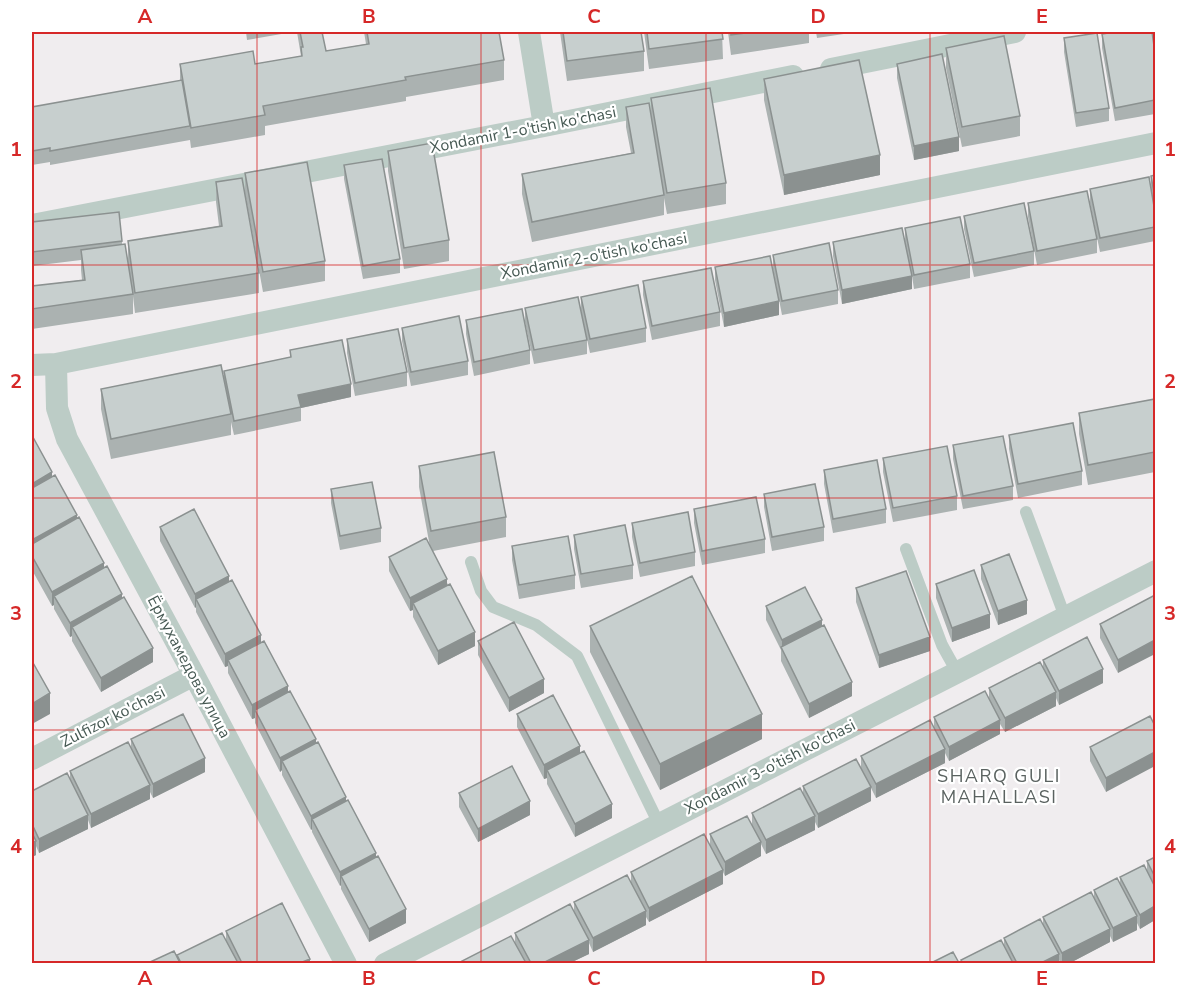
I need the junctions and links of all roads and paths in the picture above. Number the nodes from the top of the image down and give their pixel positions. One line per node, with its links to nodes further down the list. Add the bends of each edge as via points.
1 (529, 32): 3 (street)
2 (1015, 32): 3 (street, Xondamir 1-o'tish ko'chasi)
3 (544, 126): 5 (street, Xondamir 1-o'tish ko'chasi)
4 (1155, 143): 6 (street, Xondamir 2-o'tish ko'chasi)
5 (32, 225)
6 (56, 364): 7 (street, Xondamir 2-o'tish ko'chasi); 14 (street, Ёрмухамедова улица, via 57,408 67,439)
7 (32, 365)
8 (1026, 512): 12 (lane)
9 (906, 549): 13 (lane, via 942,645)
10 (471, 562): 16 (lane, via 481,591 493,607 536,625 577,656)
11 (1155, 571): 12 (street, Xondamir 3-o'tish ko'chasi)
12 (1065, 617): 13 (street, Xondamir 3-o'tish ko'chasi)
13 (957, 672): 16 (street, Xondamir 3-o'tish ko'chasi)
14 (194, 675): 15 (street, Zulfizor ko'chasi); 17 (street, Ёрмухамедова улица)
15 (32, 759)
16 (659, 824): 18 (street, Xondamir 3-o'tish ko'chasi)
17 (346, 963)
18 (386, 963)

